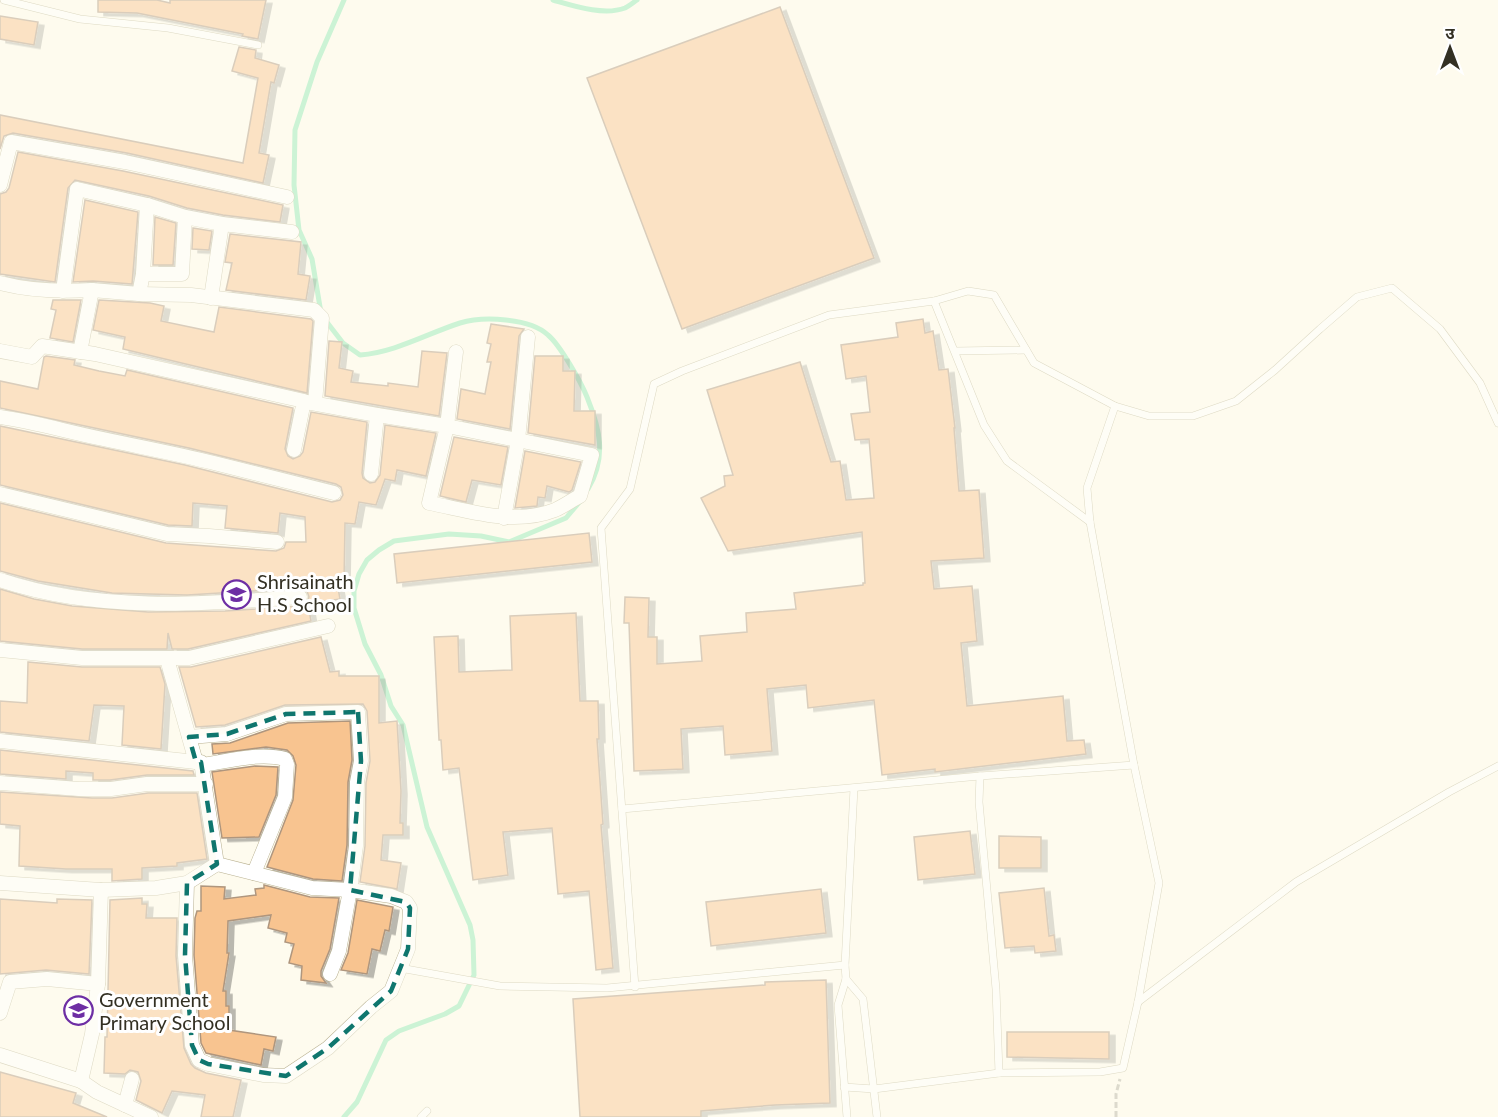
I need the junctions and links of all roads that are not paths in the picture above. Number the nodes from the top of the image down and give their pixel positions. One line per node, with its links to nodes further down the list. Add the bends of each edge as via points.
1 (4, 0): 2 (lane, via 80,19 168,28)
2 (258, 45)
3 (0, 185): 4 (street, via 11,142)
4 (287, 197)
5 (147, 205): 6 (street); 9 (street); 12 (street, via 77,189)
6 (185, 217): 7 (street); 9 (street, via 182,274)
7 (222, 224): 8 (street); 14 (street)
8 (292, 232)
9 (143, 274): 13 (street)
10 (0, 283): 12 (street, via 22,289)
11 (92, 290): 12 (street); 13 (street); 20 (street)
12 (63, 291)
13 (139, 294): 14 (street)
14 (212, 297): 22 (street, via 314,310 322,318)
15 (934, 301): 17 (lane, via 968,291 994,295); 19 (lane); 50 (lane, via 829,315 654,384 630,489 602,528)
16 (528, 337): 28 (street)
17 (1026, 350): 19 (lane); 23 (lane, via 1034,363)
18 (0, 351): 20 (street, via 32,357 42,346)
19 (955, 351): 34 (lane, via 984,425 1007,461)
20 (80, 352): 22 (street)
21 (456, 352): 27 (street)
22 (309, 402): 24 (street); 29 (street)
23 (1115, 406): 26 (lane, via 1149,416 1193,416 1236,401 1357,297 1392,288 1440,329 1480,383); 34 (lane, via 1087,488)
24 (377, 415): 27 (street); 30 (street)
25 (0, 417): 31 (street)
26 (1498, 423)
27 (447, 426): 28 (street); 33 (street, via 429,503)
28 (518, 440): 33 (street); 33 (street, via 592,455 580,496 555,510)
29 (294, 450)
30 (371, 474)
31 (334, 493)
32 (0, 494): 35 (street, via 167,534)
33 (504, 518)
34 (1090, 522): 44 (lane)
35 (277, 543)
36 (0, 580): 37 (street, via 68,596 143,604 211,604)
37 (300, 597)
38 (328, 626): 40 (street, via 189,658)
39 (0, 650): 40 (street, via 82,658)
40 (167, 659): 41 (street)
41 (189, 737): 43 (street); 56 (street, via 227,734 286,714 358,712 361,761)
42 (0, 741): 43 (street)
43 (199, 764): 48 (street); 52 (street, via 269,757 285,759 288,764 285,797)
44 (1134, 765): 46 (lane); 64 (lane, via 1159,883)
45 (1498, 766): 64 (lane, via 1296,882)
46 (980, 776): 49 (lane); 67 (lane)
47 (0, 783): 48 (street, via 79,789)
48 (206, 784): 51 (street)
49 (854, 788): 50 (lane); 57 (lane)
50 (622, 809): 63 (lane)
51 (217, 864): 52 (street); 54 (street)
52 (254, 873): 56 (street, via 312,888)
53 (0, 883): 55 (street)
54 (187, 883): 55 (street); 58 (street, via 185,955 192,1045 199,1060 208,1064 286,1076 328,1048 391,992)
55 (101, 890): 61 (street)
56 (351, 890): 58 (street, via 406,902 410,908); 59 (street, via 339,951)
57 (845, 965): 60 (lane); 63 (lane)
58 (407, 969): 63 (lane, via 500,986)
59 (330, 974)
60 (846, 979): 70 (lane, via 838,1005); 71 (lane, via 863,999)
61 (98, 984): 62 (street, via 47,979 10,982); 69 (street)
62 (4, 987): 65 (street)
63 (635, 987)
64 (1138, 1002): 67 (lane, via 1123,1068 1100,1072)
65 (0, 1013)
66 (0, 1055): 69 (street)
67 (999, 1073): 71 (lane)
68 (132, 1079): 72 (street)
69 (81, 1081): 72 (street)
70 (844, 1087): 71 (lane); 74 (lane)
71 (874, 1089): 75 (lane)
72 (125, 1105): 73 (street)
73 (151, 1117)
74 (847, 1117)
75 (877, 1117)

